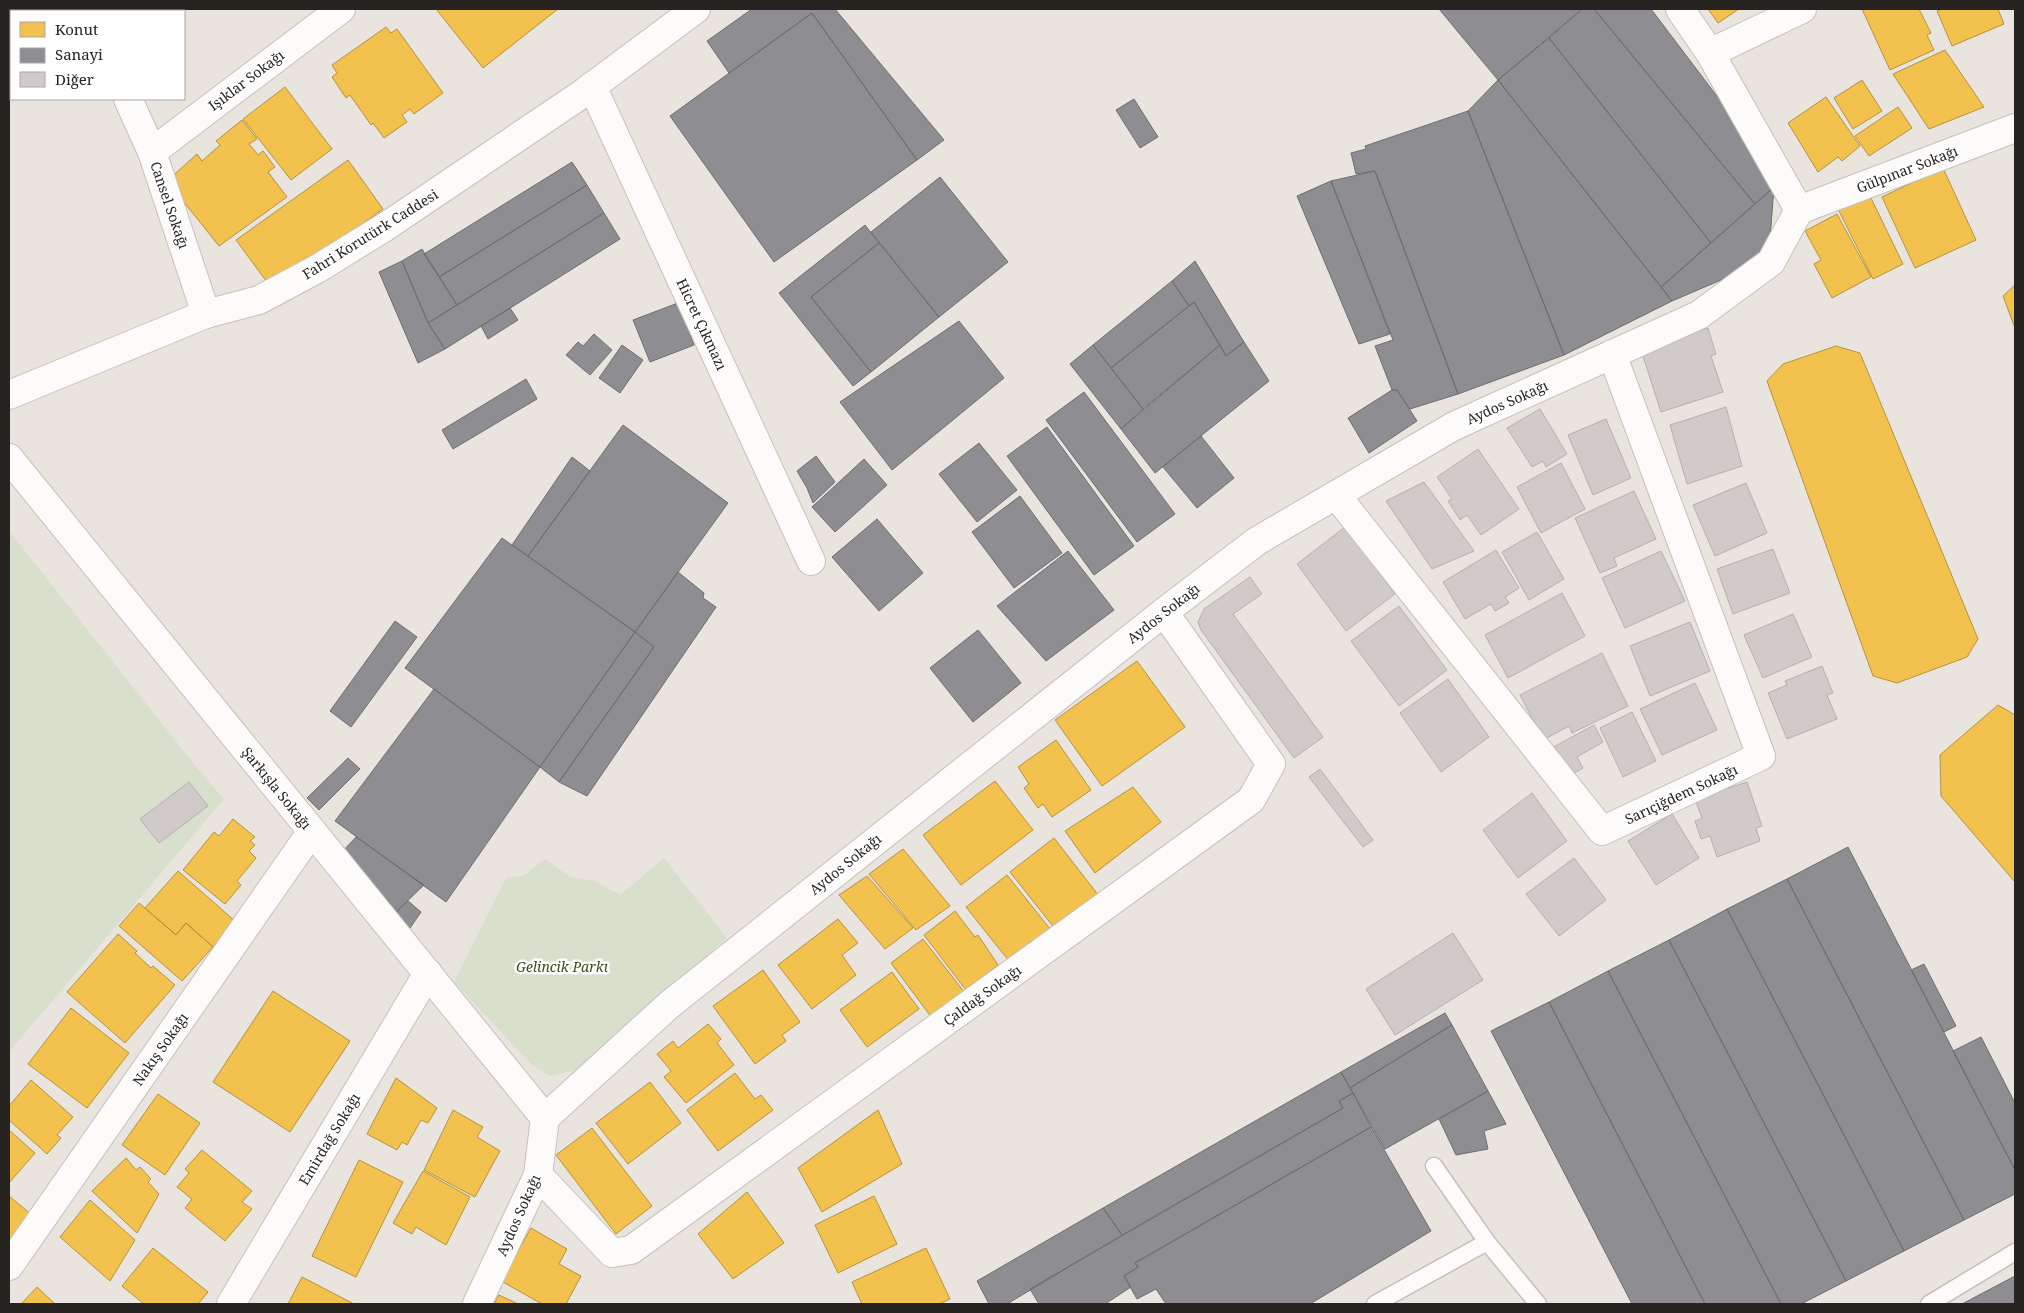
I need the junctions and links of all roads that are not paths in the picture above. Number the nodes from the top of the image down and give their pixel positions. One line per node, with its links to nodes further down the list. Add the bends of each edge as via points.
1 (341, 9): 9 (street, Işıklar Sokağı)
2 (696, 9): 6 (street, Fahri Korutürk Caddesi)
3 (1680, 9): 5 (street)
4 (1802, 9): 5 (street)
5 (1710, 52): 10 (street)
6 (592, 86): 11 (street, Fahri Korutürk Caddesi, via 385,227 317,269 260,300); 16 (street, Hicret Çıkmazı)
7 (128, 100): 9 (street, Cansel Sokağı)
8 (2015, 128): 10 (street, Gülpınar Sokağı)
9 (152, 152): 11 (street, Cansel Sokağı)
10 (1800, 210): 12 (street, Aydos Sokağı, via 1770,262 1699,315)
11 (206, 314): 13 (street, Fahri Korutürk Caddesi)
12 (1612, 354): 15 (street, Aydos Sokağı, via 1454,426); 15 (street, Sarıçiğdem Sokağı, via 1761,756 1602,831)
13 (9, 395)
14 (9, 458): 18 (street, Şarkışla Sokağı)
15 (1336, 495): 17 (street, Aydos Sokağı, via 1257,541)
16 (811, 561)
17 (1164, 612): 20 (street, Aydos Sokağı, via 669,1005); 22 (street, Çaldağ Sokağı, via 1271,764 1251,800 631,1250 612,1253)
18 (312, 831): 19 (street, Şarkışla Sokağı); 25 (street, Nakış Sokağı)
19 (428, 973): 20 (street, Şarkışla Sokağı); 26 (street, Emirdağ Sokağı)
20 (545, 1118): 22 (street, Aydos Sokağı)
21 (1434, 1166): 23 (lane)
22 (538, 1175): 27 (street, Aydos Sokağı)
23 (1487, 1242): 28 (lane); 29 (lane)
24 (2015, 1252): 30 (lane)
25 (9, 1266)
26 (231, 1304)
27 (477, 1304)
28 (1375, 1304)
29 (1538, 1304)
30 (1929, 1304)

